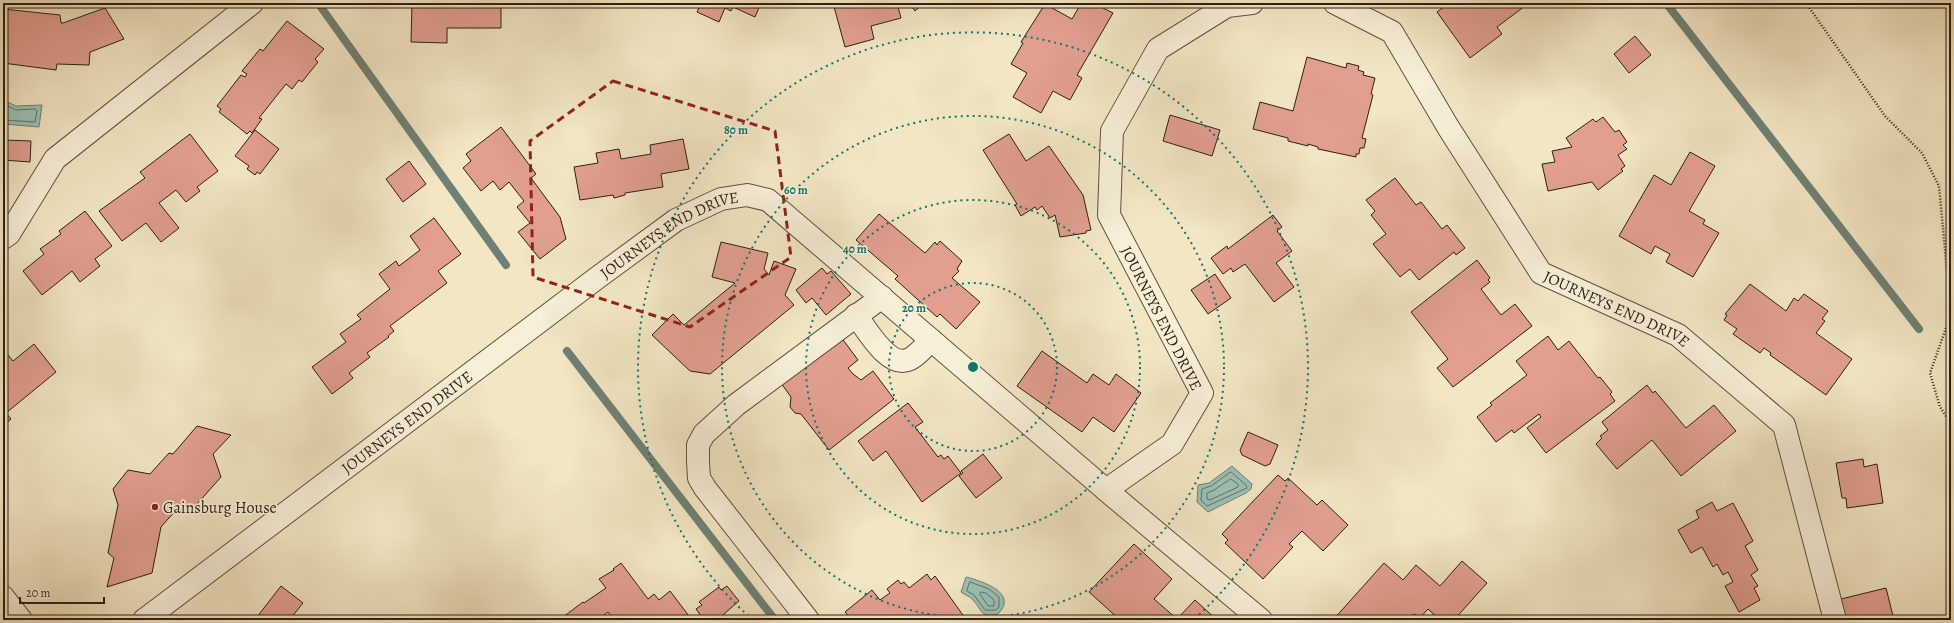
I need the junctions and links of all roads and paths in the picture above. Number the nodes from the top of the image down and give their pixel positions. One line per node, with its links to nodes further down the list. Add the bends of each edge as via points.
1 (252, 3): 5 (street, via 55,159 9,234)
2 (1252, 3): 11 (street, JOURNEYS END DRIVE, via 1227,6 1158,49 1112,132 1109,215 1202,393 1172,444)
3 (1335, 3): 17 (street, JOURNEYS END DRIVE, via 1392,32 1448,127 1541,272 1678,334 1784,425)
4 (1806, 3): 7 (path, via 1884,116 1922,153 1939,186)
5 (3, 238)
6 (882, 298): 8 (street); 9 (street, JOURNEYS END DRIVE); 14 (street, JOURNEYS END DRIVE, via 768,200 747,195 721,199 676,220)
7 (1951, 314): 10 (path, via 1930,373 1940,407)
8 (856, 315): 9 (street, via 893,359 911,359); 15 (street, via 736,405 704,434 698,445 699,478 705,488)
9 (931, 340): 11 (street, JOURNEYS END DRIVE)
10 (1951, 424)
11 (1106, 490): 16 (street)
12 (3, 597): 13 (street)
13 (21, 620)
14 (144, 620)
15 (808, 620)
16 (1261, 620)
17 (1835, 620)

